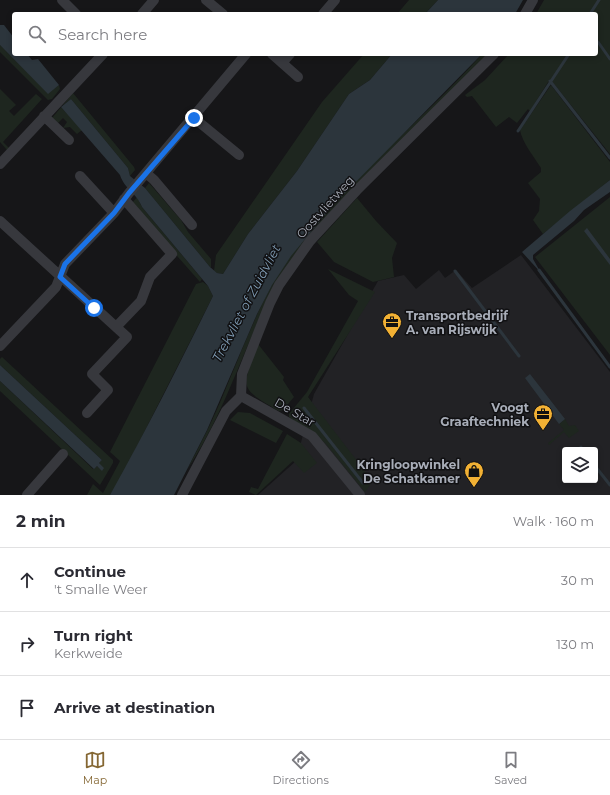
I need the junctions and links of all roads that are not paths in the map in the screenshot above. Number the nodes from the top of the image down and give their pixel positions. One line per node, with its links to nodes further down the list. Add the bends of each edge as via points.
1 (62, 0): 6 (street)
2 (154, 0): 7 (street)
3 (206, 0): 8 (street)
4 (335, 0): 9 (street)
5 (534, 0): 10 (street)
6 (74, 12)
7 (144, 12)
8 (221, 12)
9 (325, 12)
10 (526, 12)
11 (101, 56): 18 (street)
12 (244, 56): 19 (street)
13 (274, 56): 16 (street)
14 (288, 56): 16 (street)
15 (492, 56): 32 (street, Oostvlietweg, via 357,190 310,241 279,285 270,303 242,374)
16 (282, 63): 17 (street)
17 (298, 78)
18 (44, 116): 20 (street); 22 (street)
19 (194, 118): 21 (street); 24 (street)
20 (69, 140)
21 (239, 155)
22 (0, 164)
23 (80, 176): 26 (street)
24 (143, 177): 25 (street); 28 (street, via 154,180)
25 (126, 196): 26 (street); 30 (street, via 172,254 150,277 141,300)
26 (114, 213): 29 (street, via 65,264)
27 (0, 221): 29 (street)
28 (192, 225)
29 (60, 277): 30 (street); 31 (street, via 56,287)
30 (116, 327): 33 (street, via 127,337 92,374 108,390)
31 (0, 346)
32 (241, 396): 36 (street, via 226,411); 37 (street, De Star, via 312,436)
33 (87, 413)
34 (63, 454): 35 (street)
35 (27, 495)
36 (182, 495)
37 (360, 495)

